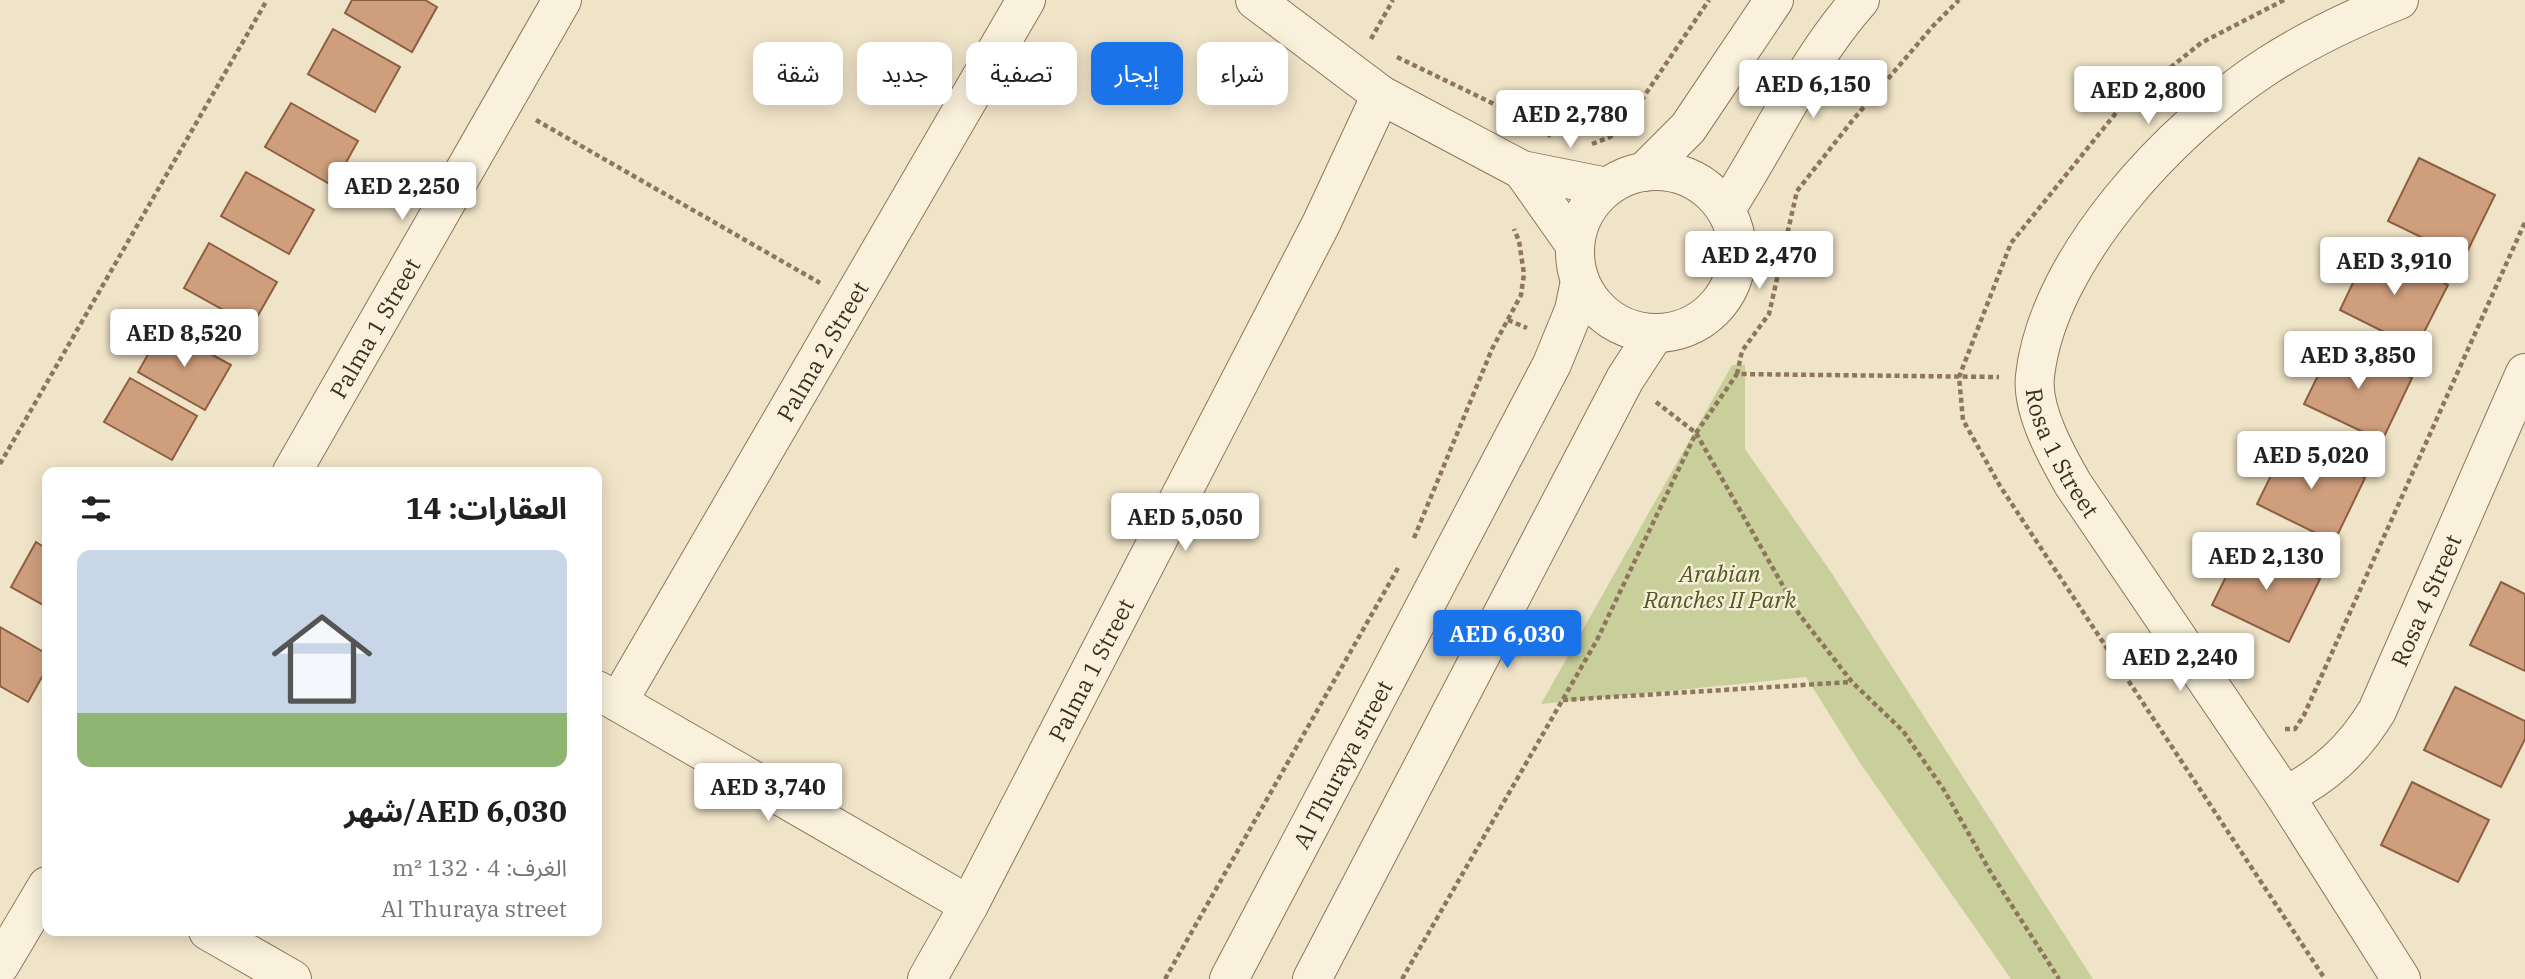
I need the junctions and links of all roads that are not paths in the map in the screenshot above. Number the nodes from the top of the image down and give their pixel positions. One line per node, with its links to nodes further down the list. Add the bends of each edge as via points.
1 (562, 0): 15 (street, Palma 1 Street)
2 (1026, 0): 16 (street, Palma 2 Street, via 850,301)
3 (1255, 0): 7 (street)
4 (1774, 0): 9 (street, via 1688,128)
5 (1860, 0): 11 (street, via 1798,87)
6 (2399, 0): 17 (street, Rosa 1 Street, via 2342,23 2266,67 2196,121 2134,182 2061,290 2034,377 2054,451 2073,484)
7 (1381, 95): 8 (street); 19 (street, Palma 1 Street, via 1315,236)
8 (1522, 170): 10 (street); 12 (street)
9 (1644, 172): 10 (street); 11 (street, via 1668,171 1691,178 1711,191)
10 (1607, 187): 12 (street, via 1580,223)
11 (1726, 209): 13 (street, via 1737,237 1737,265 1727,292 1708,315 1683,329)
12 (1578, 263): 13 (street, via 1592,302 1609,319 1631,330); 24 (street, Al Thuraya street, via 1574,310 1560,343)
13 (1655, 333): 25 (street, via 1625,379)
14 (2525, 373): 17 (street, Rosa 4 Street, via 2377,711 2339,762)
15 (295, 467)
16 (607, 696): 19 (street)
17 (2285, 796): 26 (street, Rosa 1 Street)
18 (42, 894): 21 (street)
19 (969, 905): 23 (street, Palma 1 Street)
20 (217, 936): 22 (street)
21 (0, 965)
22 (292, 979)
23 (927, 979)
24 (1229, 979)
25 (1312, 979)
26 (2401, 979)

